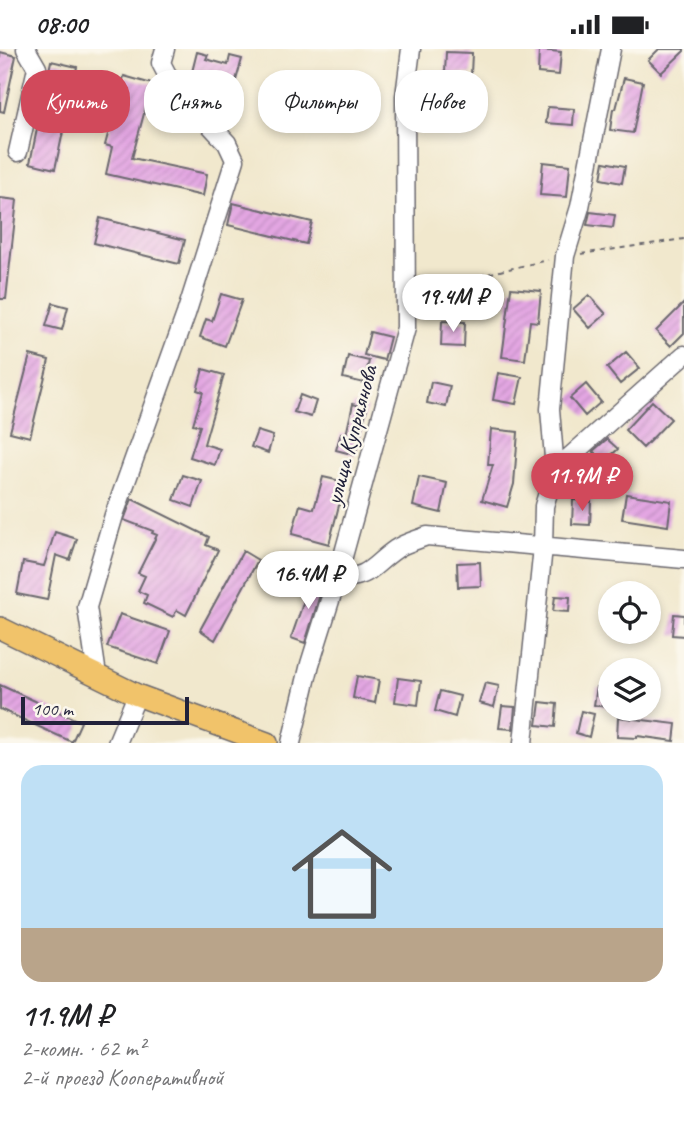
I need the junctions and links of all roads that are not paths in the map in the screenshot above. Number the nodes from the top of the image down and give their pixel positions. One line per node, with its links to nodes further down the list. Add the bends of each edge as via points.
1 (26, 49): 6 (street, via 37,68)
2 (165, 49): 13 (street, via 161,63 172,84 227,143 235,160 86,607)
3 (411, 49): 11 (street, улица Куприянова, via 405,96 405,328)
4 (625, 49): 5 (street)
5 (611, 56): 8 (street, via 580,207 565,256 550,409)
6 (18, 152)
7 (684, 355): 8 (street)
8 (555, 470): 9 (street, via 544,506)
9 (543, 547): 10 (street); 11 (street, via 427,537 397,548 358,578); 18 (street)
10 (684, 559)
11 (337, 578): 17 (street, улица Куприянова)
12 (0, 628): 13 (main road)
13 (97, 675): 14 (main road)
14 (137, 695): 15 (street); 16 (main road)
15 (117, 743)
16 (267, 743)
17 (291, 743)
18 (523, 743)

